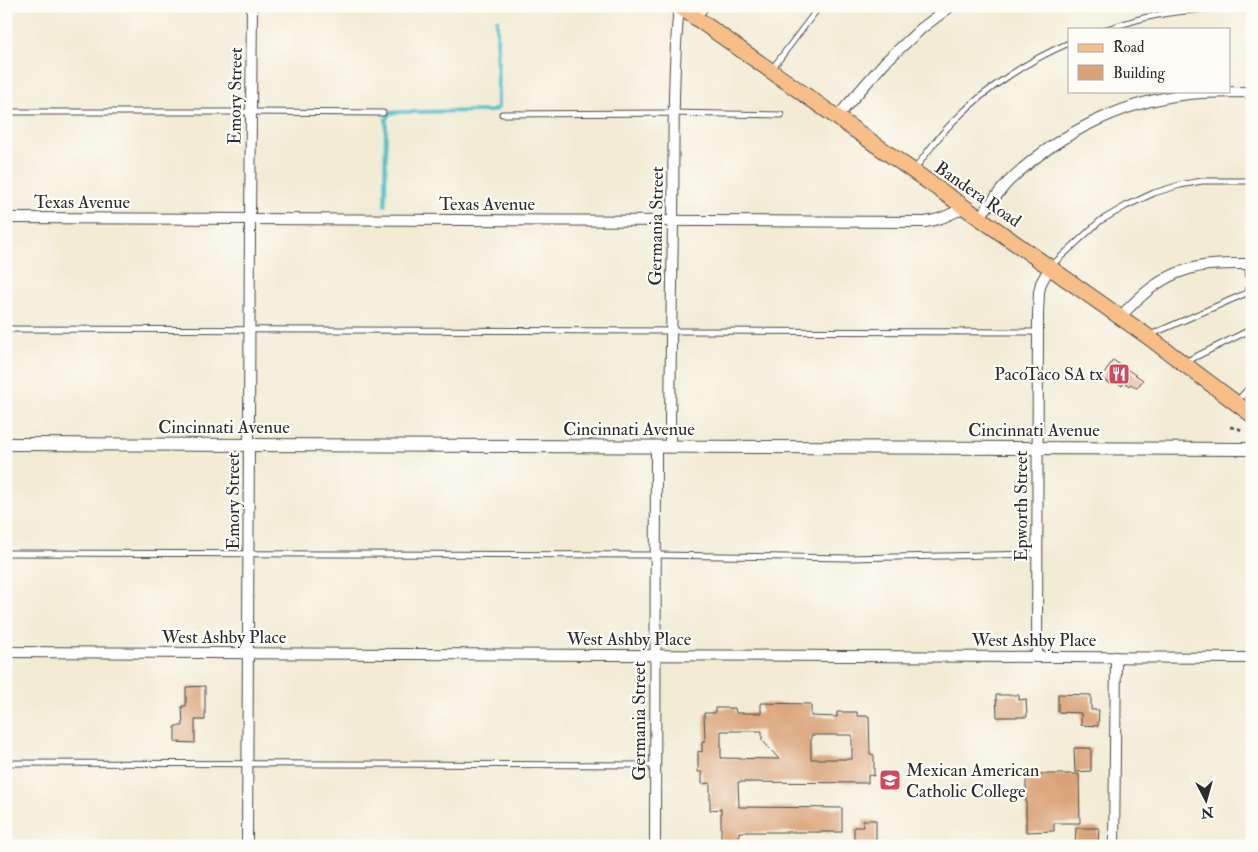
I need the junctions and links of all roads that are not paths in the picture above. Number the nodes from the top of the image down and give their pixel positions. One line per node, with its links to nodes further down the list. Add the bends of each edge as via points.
1 (252, 6): 12 (street, Emory Street)
2 (679, 6): 6 (main road, Bandera Road); 14 (street, Germania Street)
3 (821, 6): 9 (lane)
4 (951, 6): 17 (street, via 885,62)
5 (1252, 9): 7 (lane, via 1184,11)
6 (700, 12): 9 (main road, Bandera Road)
7 (1110, 28)
8 (1068, 43): 18 (lane, via 1026,65 985,93 957,118)
9 (771, 71): 17 (main road, Bandera Road)
10 (1252, 92): 21 (street, via 1171,97 1141,104 1084,126 1034,159)
11 (6, 112): 12 (lane)
12 (251, 112): 13 (lane); 23 (street, Emory Street)
13 (383, 113)
14 (673, 113): 15 (lane); 16 (lane); 24 (street, Germania Street)
15 (502, 114)
16 (781, 115)
17 (837, 117): 18 (main road, Bandera Road)
18 (913, 171): 20 (main road, Bandera Road)
19 (1252, 181): 26 (lane, via 1202,181 1154,193 1100,221)
20 (964, 207): 21 (main road, Bandera Road); 24 (street, Texas Avenue, via 949,216 925,222)
21 (979, 217): 26 (main road, Bandera Road)
22 (6, 218): 23 (street, Texas Avenue)
23 (250, 218): 24 (street, Texas Avenue); 32 (street, Emory Street)
24 (673, 221): 33 (street, Germania Street)
25 (1250, 264): 27 (lane); 28 (street, via 1215,265 1175,274 1140,296)
26 (1050, 267): 28 (main road, Bandera Road); 34 (street, Epworth Street, via 1039,292)
27 (1249, 292): 29 (lane); 35 (lane)
28 (1120, 317): 35 (main road, Bandera Road)
29 (1252, 320)
30 (6, 329): 32 (lane)
31 (1252, 329): 36 (lane)
32 (250, 330): 33 (lane); 41 (street, Emory Street)
33 (671, 330): 34 (lane); 43 (street, Germania Street)
34 (1038, 332): 44 (street, Epworth Street)
35 (1147, 336): 36 (main road, Bandera Road)
36 (1182, 363): 38 (main road, Bandera Road)
37 (1252, 385): 38 (lane)
38 (1235, 403): 39 (main road, Bandera Road)
39 (1252, 415)
40 (6, 444): 41 (street, Cincinnati Avenue)
41 (250, 444): 42 (street, Cincinnati Avenue); 47 (street, Emory Street)
42 (656, 446): 43 (street, Cincinnati Avenue); 49 (street, Germania Street)
43 (670, 447): 44 (street, Cincinnati Avenue)
44 (1037, 448): 45 (street, Cincinnati Avenue); 48 (street, Epworth Street)
45 (1252, 449)
46 (6, 553): 47 (lane)
47 (249, 554): 49 (lane); 51 (street, Emory Street)
48 (1037, 554): 49 (lane, via 849,558); 53 (street, Epworth Street)
49 (656, 555): 52 (street, Germania Street)
50 (6, 652): 51 (street, West Ashby Place)
51 (248, 654): 52 (street, West Ashby Place); 57 (street, Emory Street)
52 (655, 655): 53 (street, West Ashby Place); 58 (street, Germania Street)
53 (1037, 657): 54 (street, West Ashby Place)
54 (1116, 657): 55 (street, West Ashby Place); 61 (street)
55 (1252, 658)
56 (6, 763): 57 (lane)
57 (248, 764): 58 (lane); 59 (street, Emory Street)
58 (655, 765): 60 (street, Germania Street)
59 (247, 846)
60 (655, 846)
61 (1114, 846)

